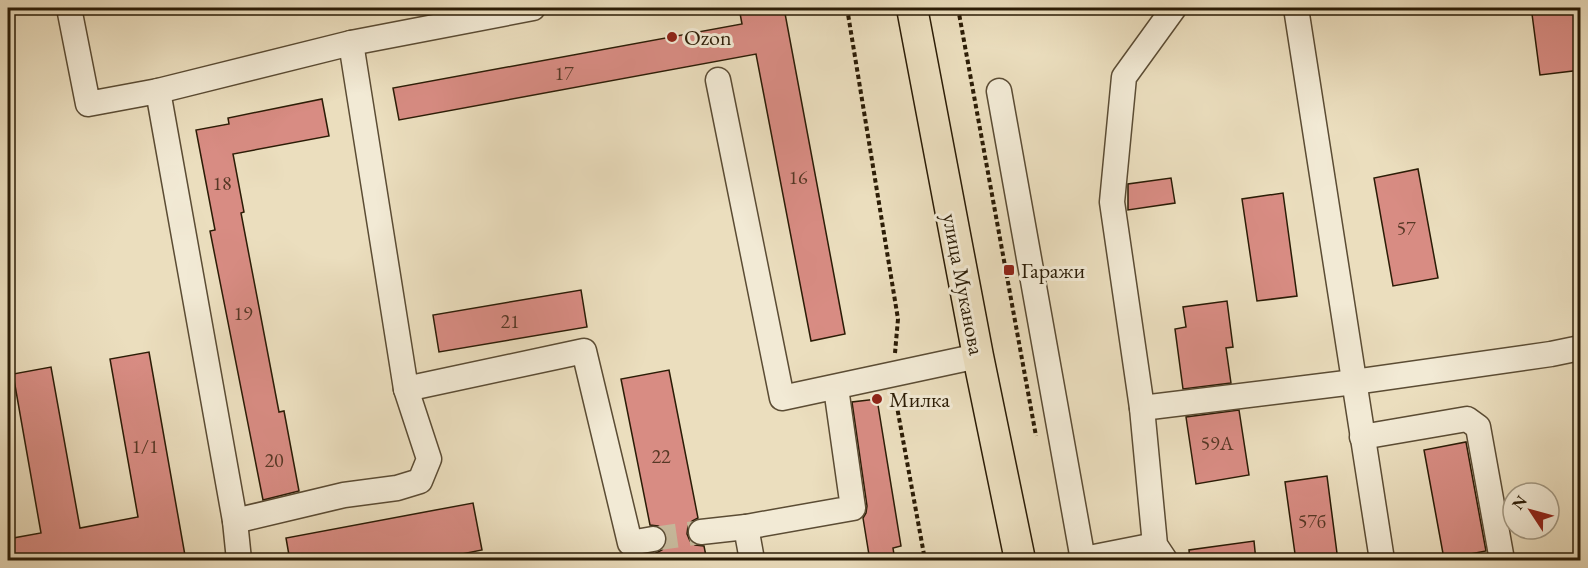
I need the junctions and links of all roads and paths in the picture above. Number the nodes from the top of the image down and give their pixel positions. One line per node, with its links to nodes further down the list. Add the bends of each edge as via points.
1 (69, 8): 10 (street, via 88,104)
2 (847, 8): 14 (path, via 898,319)
3 (912, 8): 13 (main road, улица Муканова)
4 (958, 8): 20 (path)
5 (1173, 8): 18 (street, via 1124,77 1112,202)
6 (1296, 8): 15 (street)
7 (518, 9): 8 (street)
8 (351, 43): 10 (street); 17 (street)
9 (718, 80): 16 (street, via 782,398)
10 (158, 91): 21 (street)
11 (999, 91): 26 (street)
12 (1581, 348): 15 (street)
13 (978, 356): 14 (street); 30 (main road, улица Муканова)
14 (893, 375): 16 (street); 29 (path)
15 (1354, 382): 18 (street); 19 (street)
16 (836, 388): 22 (street, via 853,508)
17 (406, 389): 21 (street, via 429,459 420,481); 24 (street, via 584,351)
18 (1142, 408): 25 (street)
19 (1362, 437): 31 (street); 32 (street, via 1467,419 1478,427)
20 (1038, 444)
21 (235, 521): 27 (street)
22 (746, 527): 23 (street); 28 (street)
23 (701, 532)
24 (636, 547)
25 (1160, 553): 26 (street)
26 (1081, 560)
27 (239, 561)
28 (752, 561)
29 (925, 561)
30 (1020, 561)
31 (1382, 561)
32 (1502, 561)

